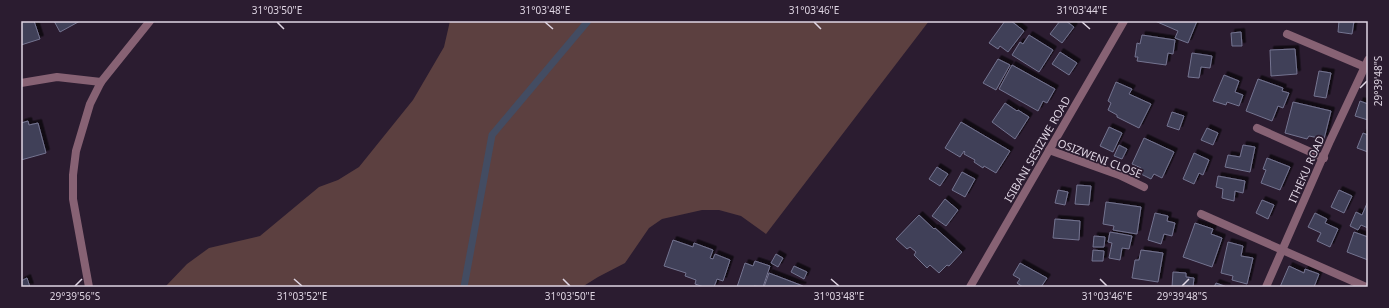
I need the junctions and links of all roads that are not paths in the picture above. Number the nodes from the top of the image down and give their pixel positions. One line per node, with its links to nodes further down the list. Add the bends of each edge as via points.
1 (150, 21): 5 (street)
2 (1124, 21): 8 (street, ISIBANI SESIZWE ROAD)
3 (1287, 34): 4 (street)
4 (1367, 63): 9 (street, ITHEKU ROAD)
5 (101, 82): 6 (street, via 57,77); 13 (street, via 90,104 76,151 73,175 73,199)
6 (21, 83)
7 (1257, 128): 9 (street)
8 (1049, 150): 10 (street, OSIZWENI CLOSE, via 1119,175); 14 (street, ISIBANI SESIZWE ROAD)
9 (1324, 158): 12 (street, ITHEKU ROAD)
10 (1144, 187)
11 (1201, 214): 12 (street)
12 (1282, 249): 15 (street, ITHEKU ROAD); 16 (street)
13 (89, 287)
14 (970, 287)
15 (1266, 287)
16 (1366, 287)

